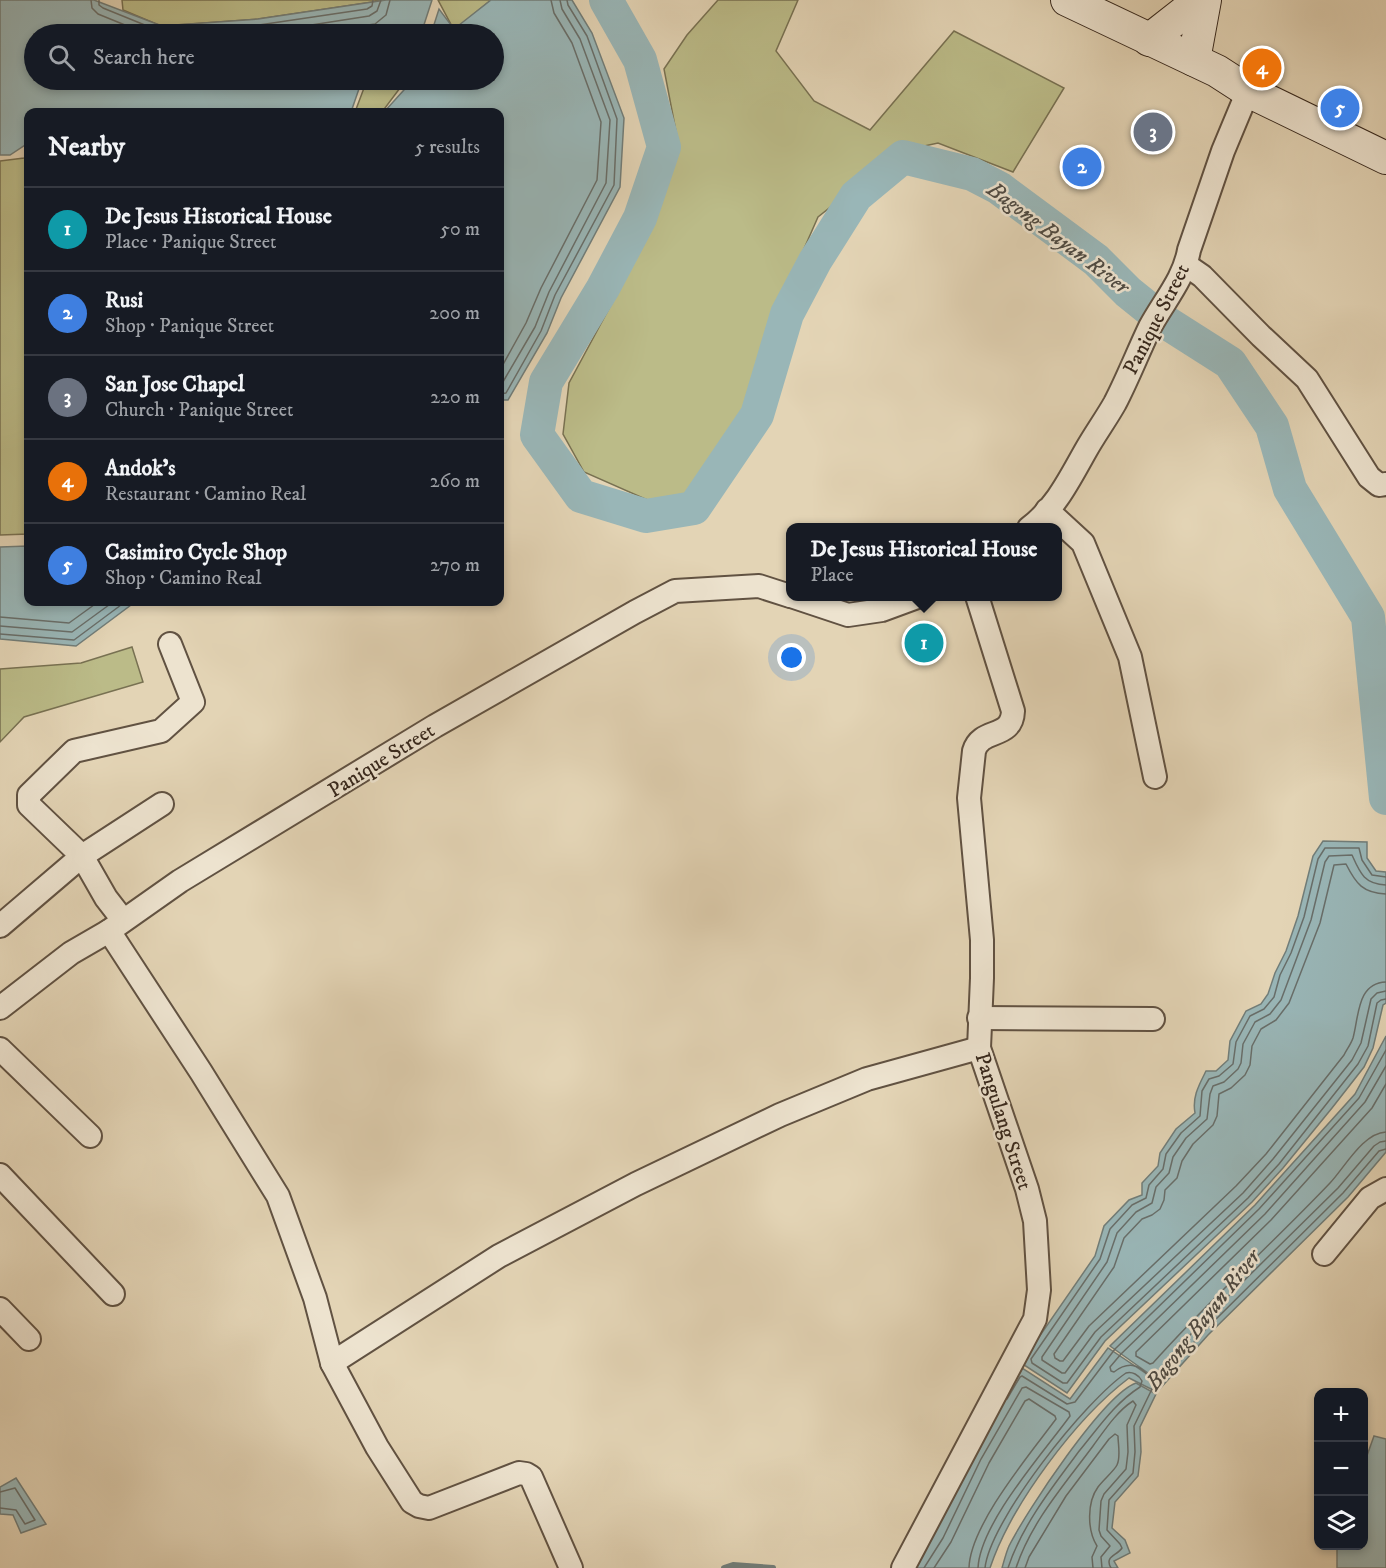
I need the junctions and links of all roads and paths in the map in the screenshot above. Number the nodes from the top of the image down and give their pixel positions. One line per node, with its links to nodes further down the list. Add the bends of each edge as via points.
1 (1067, 0): 4 (main road)
2 (1200, 0): 4 (main road)
3 (1205, 0): 5 (main road)
4 (1149, 40): 5 (main road)
5 (1194, 60): 6 (main road)
6 (1248, 91): 7 (main road); 8 (street, Panique Street, via 1223,150)
7 (1386, 158)
8 (1186, 265): 9 (street, via 1307,379 1369,477 1379,485); 10 (street, Panique Street, via 1115,403 1061,495)
9 (1386, 484)
10 (1047, 510): 11 (street, Panique Street); 12 (street)
11 (1034, 523)
12 (1061, 523)
13 (1062, 524): 19 (street, via 1083,543 1130,657)
14 (786, 594): 23 (street, Panique Street, via 759,586 675,591 435,726 180,881)
15 (806, 601): 16 (street, Panique Street, via 848,615)
16 (908, 601)
17 (977, 601): 25 (street, Pangulang Street, via 1013,711 1007,728 982,738 974,751 969,798 982,940)
18 (170, 644): 21 (street, via 193,702 161,731 74,751 29,795 30,805)
19 (1155, 777)
20 (162, 804): 21 (street)
21 (82, 856): 22 (street); 23 (street, via 106,898)
22 (0, 926)
23 (116, 926): 24 (street, Panique Street, via 71,953); 36 (street, via 278,1196 315,1298)
24 (0, 1008)
25 (980, 1017): 26 (street); 27 (street, Pangulang Street)
26 (1153, 1019)
27 (979, 1048): 36 (street, via 867,1079 780,1115 636,1184 499,1256); 38 (street, Pangulang Street, via 1035,1221 1039,1290 1035,1319)
28 (0, 1049): 29 (street)
29 (90, 1136)
30 (0, 1175): 33 (street)
31 (1386, 1189): 32 (street, via 1370,1198)
32 (1324, 1254)
33 (113, 1294)
34 (0, 1309): 35 (street)
35 (29, 1339)
36 (332, 1363): 37 (street, via 412,1502 429,1508 519,1473 526,1474 531,1477)
37 (571, 1568)
38 (903, 1568)

